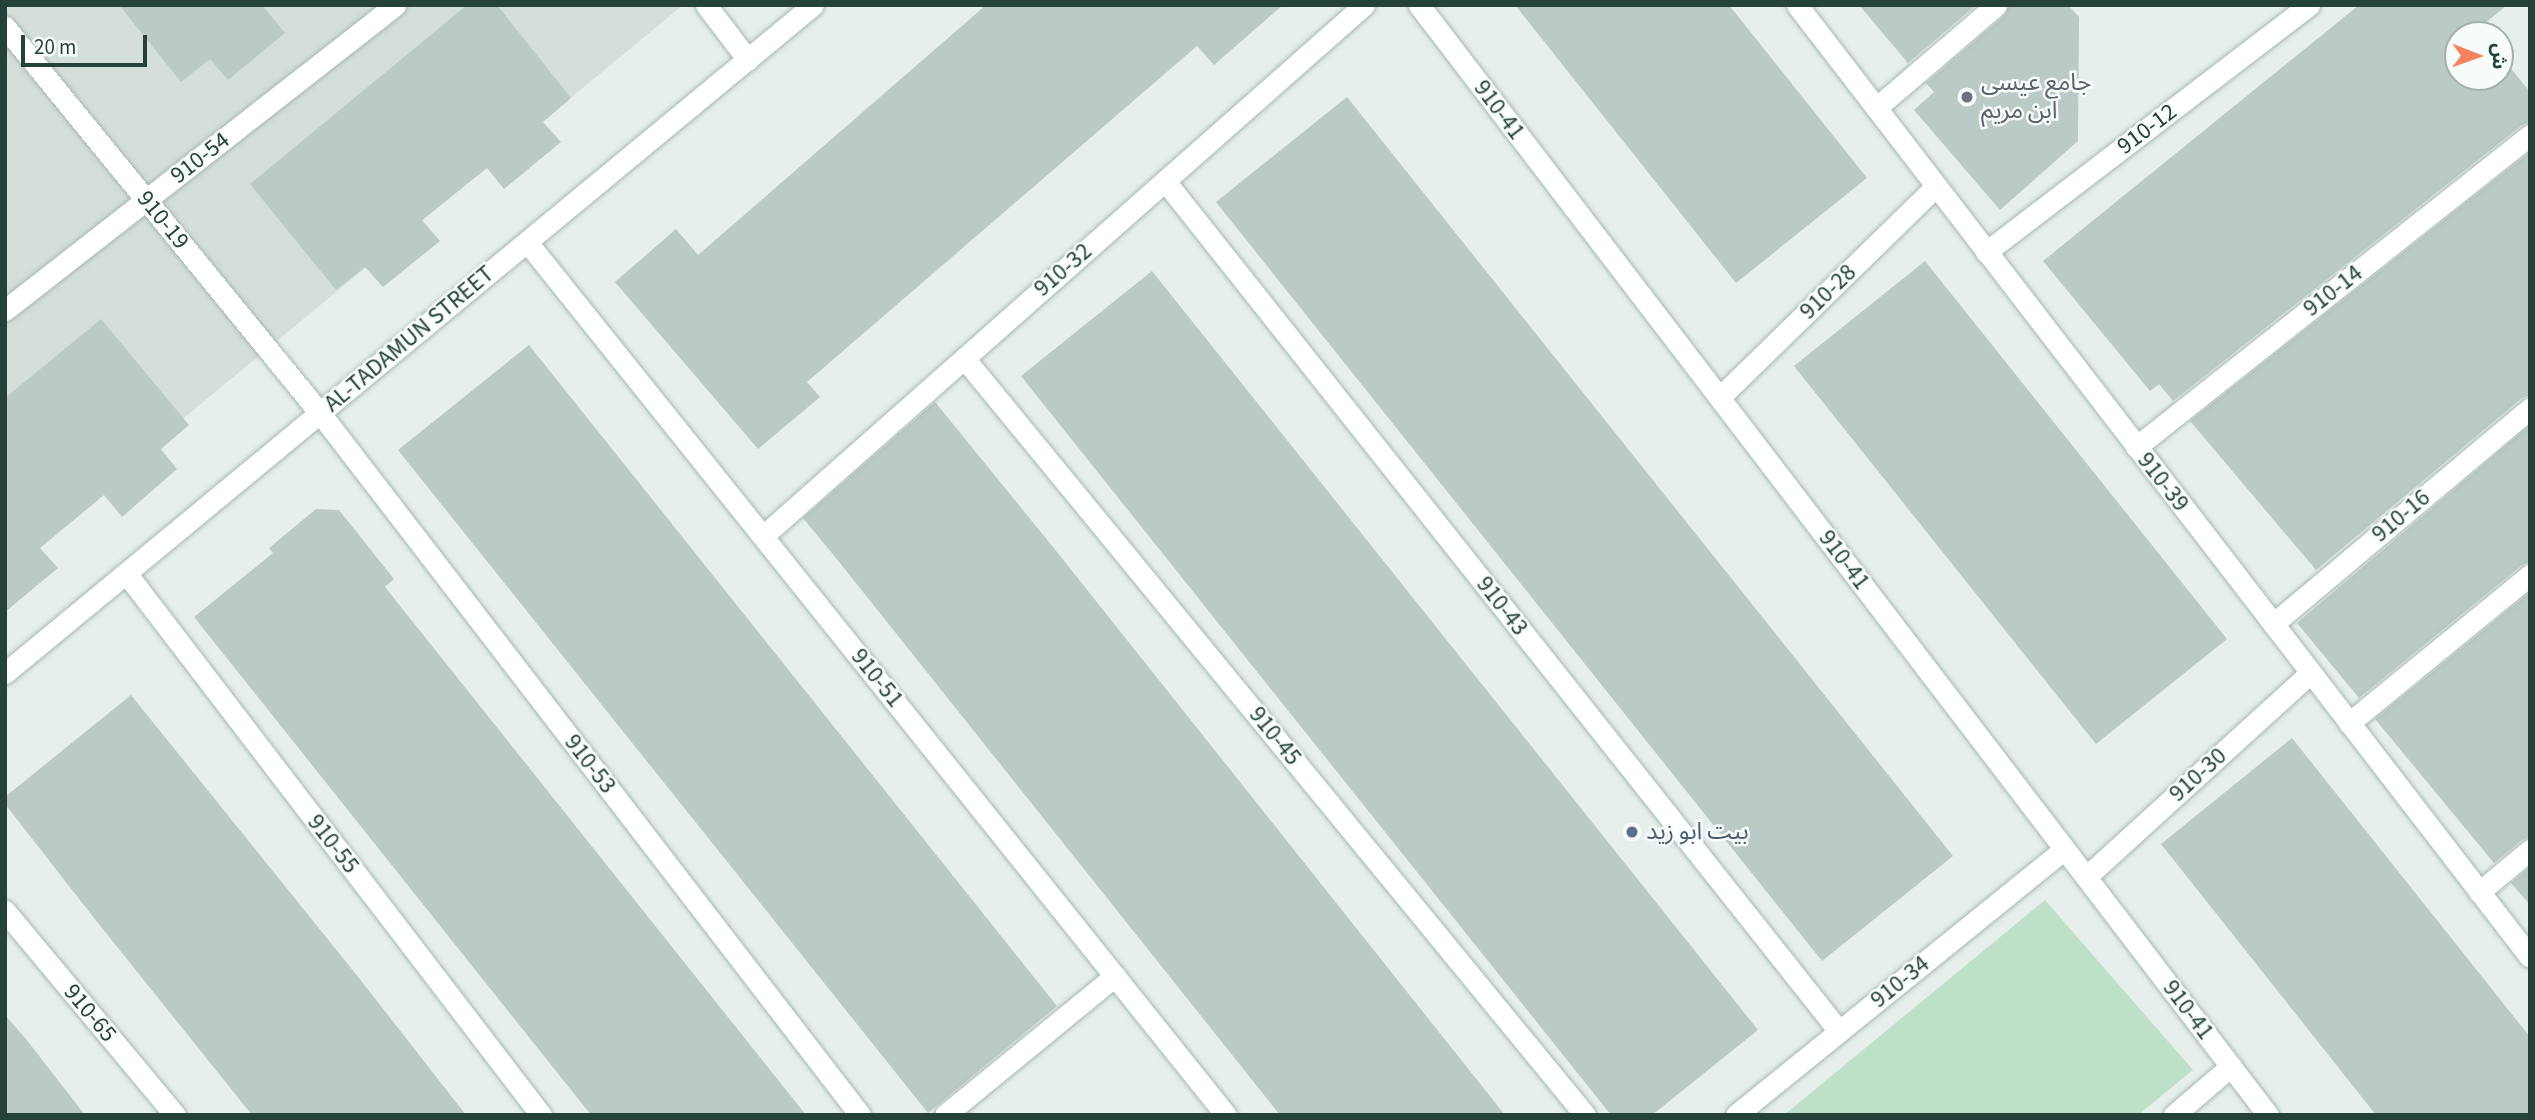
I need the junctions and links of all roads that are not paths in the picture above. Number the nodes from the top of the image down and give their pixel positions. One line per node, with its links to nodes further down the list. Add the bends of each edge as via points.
1 (395, 5): 15 (street, 910-54)
2 (706, 5): 10 (street)
3 (813, 5): 10 (street, AL-TADAMUN STREET)
4 (1364, 5): 13 (street, 910-32)
5 (1419, 5): 20 (street, 910-41)
6 (1797, 5): 11 (street, 910-39)
7 (1996, 5): 11 (street)
8 (2309, 5): 17 (street, 910-12)
9 (5, 27): 15 (street, 910-19)
10 (748, 60): 16 (street, AL-TADAMUN STREET)
11 (1876, 108): 14 (street, 910-39)
12 (2530, 135): 23 (street, 910-14)
13 (1165, 181): 19 (street, 910-32); 38 (street, 910-43)
14 (1936, 186): 17 (street, 910-39); 20 (street, 910-28)
15 (146, 200): 18 (street, 910-54); 22 (street, 910-19)
16 (527, 242): 22 (street, AL-TADAMUN STREET); 24 (street, 910-51)
17 (1986, 252): 23 (street, 910-39)
18 (5, 310)
19 (964, 358): 24 (street, 910-32); 45 (street, 910-45)
20 (1720, 397): 31 (street, 910-41)
21 (2530, 408): 27 (street, 910-16)
22 (320, 412): 25 (street, AL-TADAMUN STREET); 42 (street, 910-53)
23 (2136, 447): 27 (street, 910-39)
24 (763, 536): 37 (street, 910-51)
25 (125, 573): 28 (street, AL-TADAMUN STREET); 41 (street, 910-55)
26 (2530, 575): 30 (street)
27 (2273, 624): 29 (street, 910-39)
28 (5, 673)
29 (2310, 673): 30 (street, 910-39); 33 (street, 910-30)
30 (2349, 723): 34 (street, 910-39)
31 (2064, 849): 33 (street, 910-41); 38 (street, 910-34)
32 (2530, 850): 34 (street)
33 (2086, 877): 39 (street, 910-41)
34 (2479, 892): 36 (street, 910-39)
35 (7, 917): 40 (street, 910-65)
36 (2530, 957)
37 (1115, 976): 43 (street); 44 (street, 910-51)
38 (1839, 1031): 46 (street, 910-34)
39 (2231, 1066): 47 (street); 48 (street, 910-41)
40 (174, 1115)
41 (541, 1115)
42 (860, 1115)
43 (945, 1115)
44 (1226, 1115)
45 (1585, 1115)
46 (1736, 1115)
47 (2174, 1115)
48 (2268, 1115)

